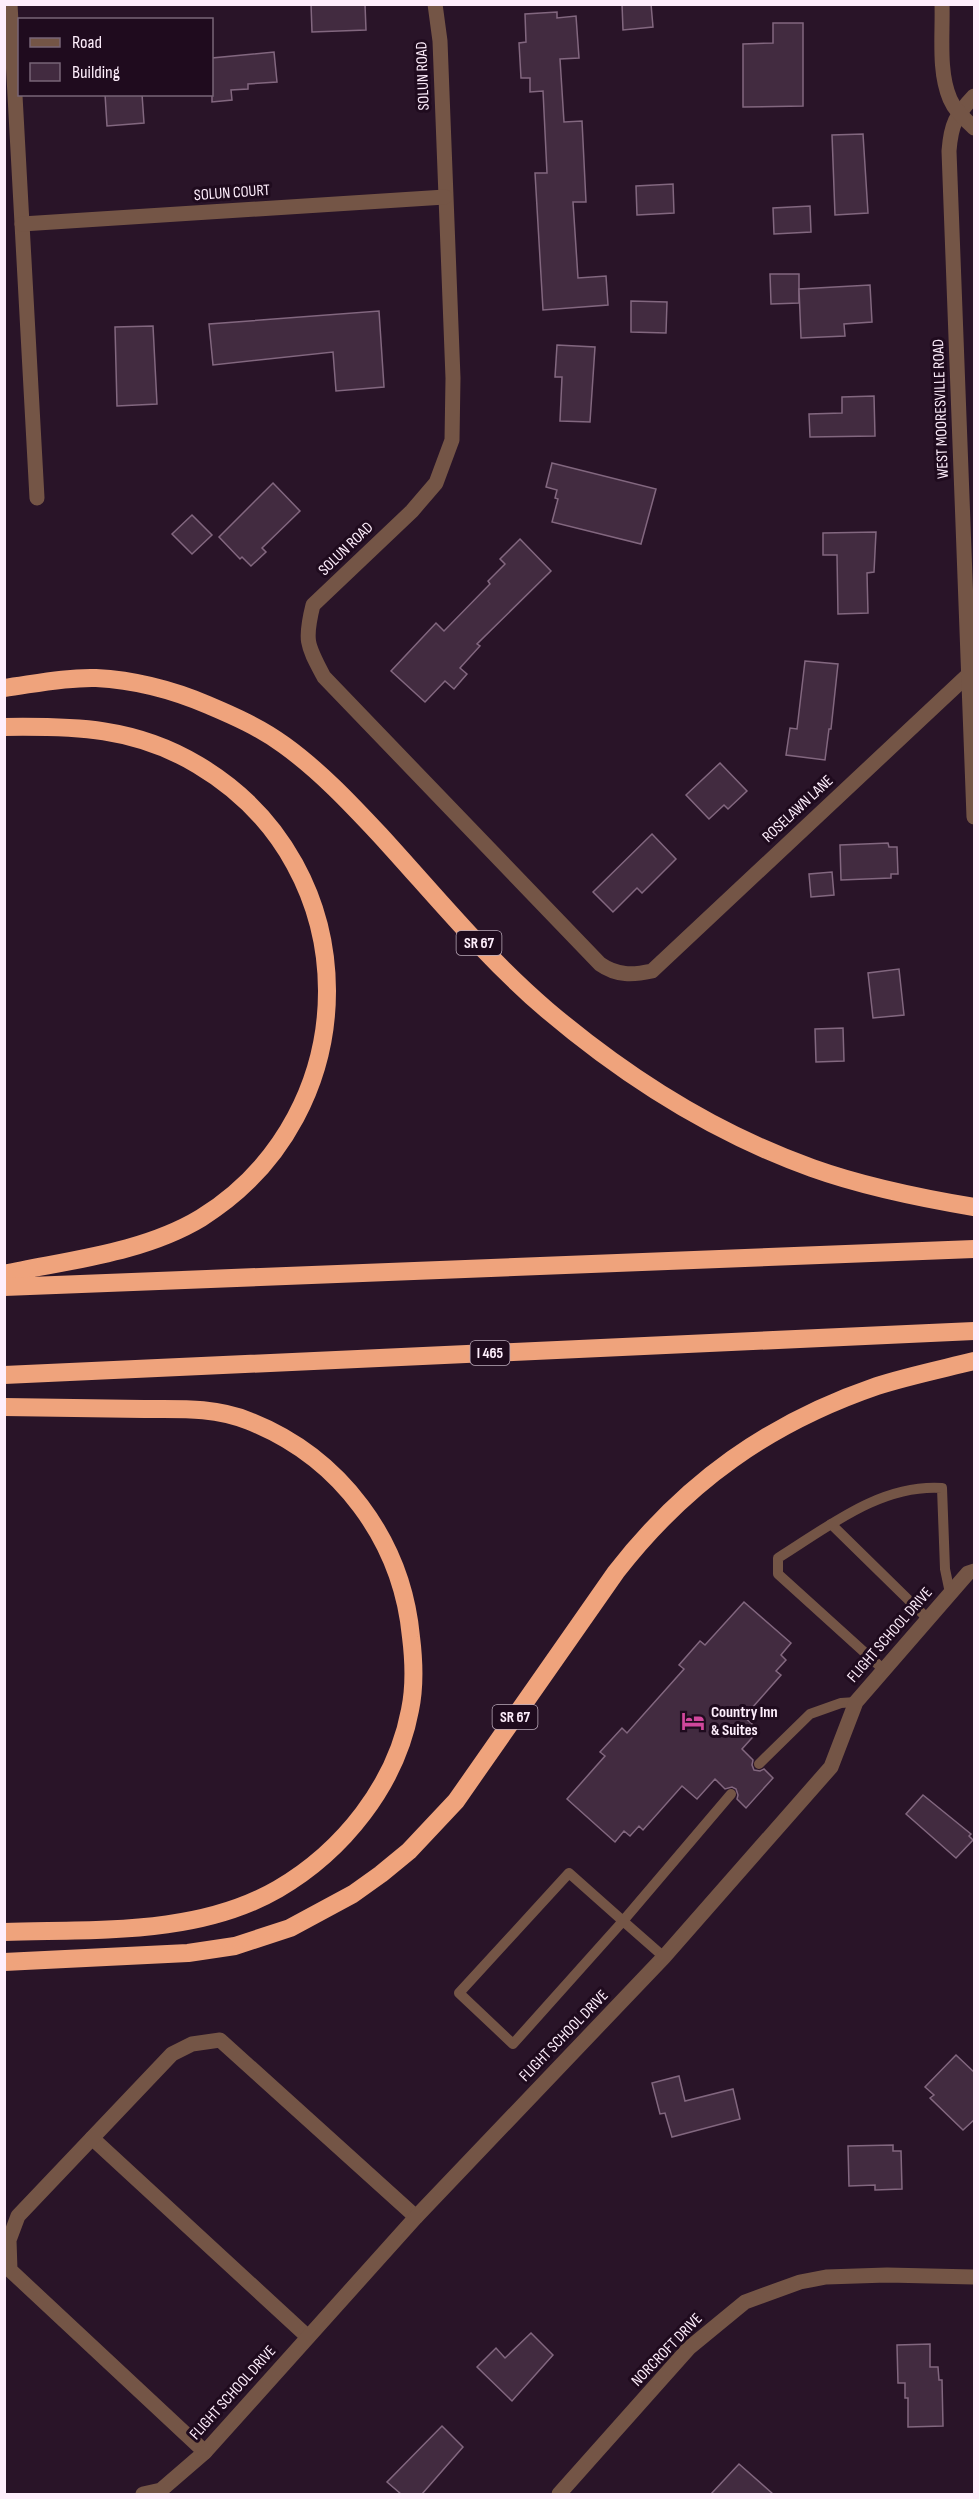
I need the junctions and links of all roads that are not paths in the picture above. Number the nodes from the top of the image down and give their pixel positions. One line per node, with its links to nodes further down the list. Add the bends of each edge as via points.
1 (10, 4): 8 (street)
2 (435, 4): 7 (street, SOLUN ROAD, via 440,42)
3 (942, 4): 5 (street, via 945,83)
4 (975, 96): 5 (street)
5 (958, 113): 6 (street); 10 (street, WEST MOORESVILLE ROAD, via 951,129 949,151)
6 (975, 128)
7 (445, 197): 8 (street, SOLUN COURT); 14 (street, SOLUN ROAD, via 452,440 436,483 313,605 307,645 324,677 600,964 626,975)
8 (22, 224): 9 (street)
9 (37, 498)
10 (969, 674): 13 (street, WEST MOORESVILLE ROAD); 14 (street, ROSELAWN LANE)
11 (4, 688): 15 (highway, SR 67, via 71,679 119,681 183,695 243,721 281,742 332,784 499,965 544,1008 654,1090 734,1135 813,1168 902,1193)
12 (4, 727): 17 (highway, via 76,727 117,732 179,755 217,777 264,821 290,856 316,916 327,981 322,1046 310,1088 292,1127 252,1177 219,1205 165,1236)
13 (975, 817)
14 (652, 971)
15 (975, 1207)
16 (975, 1249): 18 (highway)
17 (4, 1274)
18 (4, 1287)
19 (975, 1331): 21 (highway, I 465)
20 (975, 1361): 34 (highway, SR 67, via 879,1386 833,1403 769,1435 702,1480 642,1539 616,1572 456,1801 409,1851 353,1894 290,1928 235,1946 188,1953)
21 (4, 1375)
22 (4, 1407): 32 (highway, via 212,1410 283,1436 319,1461 354,1495 381,1535 400,1580 410,1620 414,1665 410,1710 396,1755 376,1797 313,1866 277,1890 229,1910 164,1924)
23 (831, 1524): 25 (lane, via 867,1502 920,1486 942,1488 945,1569); 26 (lane); 27 (lane, via 778,1558 778,1574)
24 (975, 1571): 25 (street, FLIGHT SCHOOL DRIVE, via 968,1573)
25 (950, 1593): 26 (street, FLIGHT SCHOOL DRIVE)
26 (928, 1619): 27 (street, FLIGHT SCHOOL DRIVE)
27 (884, 1670): 28 (street, FLIGHT SCHOOL DRIVE)
28 (856, 1702): 29 (lane, via 810,1714); 33 (street, FLIGHT SCHOOL DRIVE, via 831,1767)
29 (759, 1764)
30 (731, 1794): 31 (lane)
31 (622, 1921): 31 (lane, via 513,2044 459,1994 569,1873); 33 (lane)
32 (4, 1932)
33 (664, 1957): 36 (street, FLIGHT SCHOOL DRIVE)
34 (4, 1962)
35 (92, 2138): 36 (street, via 172,2054 192,2044 220,2040); 38 (street); 39 (street, via 18,2216 9,2241 10,2270)
36 (416, 2217): 38 (street, FLIGHT SCHOOL DRIVE)
37 (975, 2277): 41 (street, NORCROFT DRIVE, via 826,2277 745,2302 689,2348)
38 (308, 2337): 39 (street, FLIGHT SCHOOL DRIVE)
39 (205, 2452): 40 (street, FLIGHT SCHOOL DRIVE, via 161,2490)
40 (143, 2494)
41 (559, 2494)

